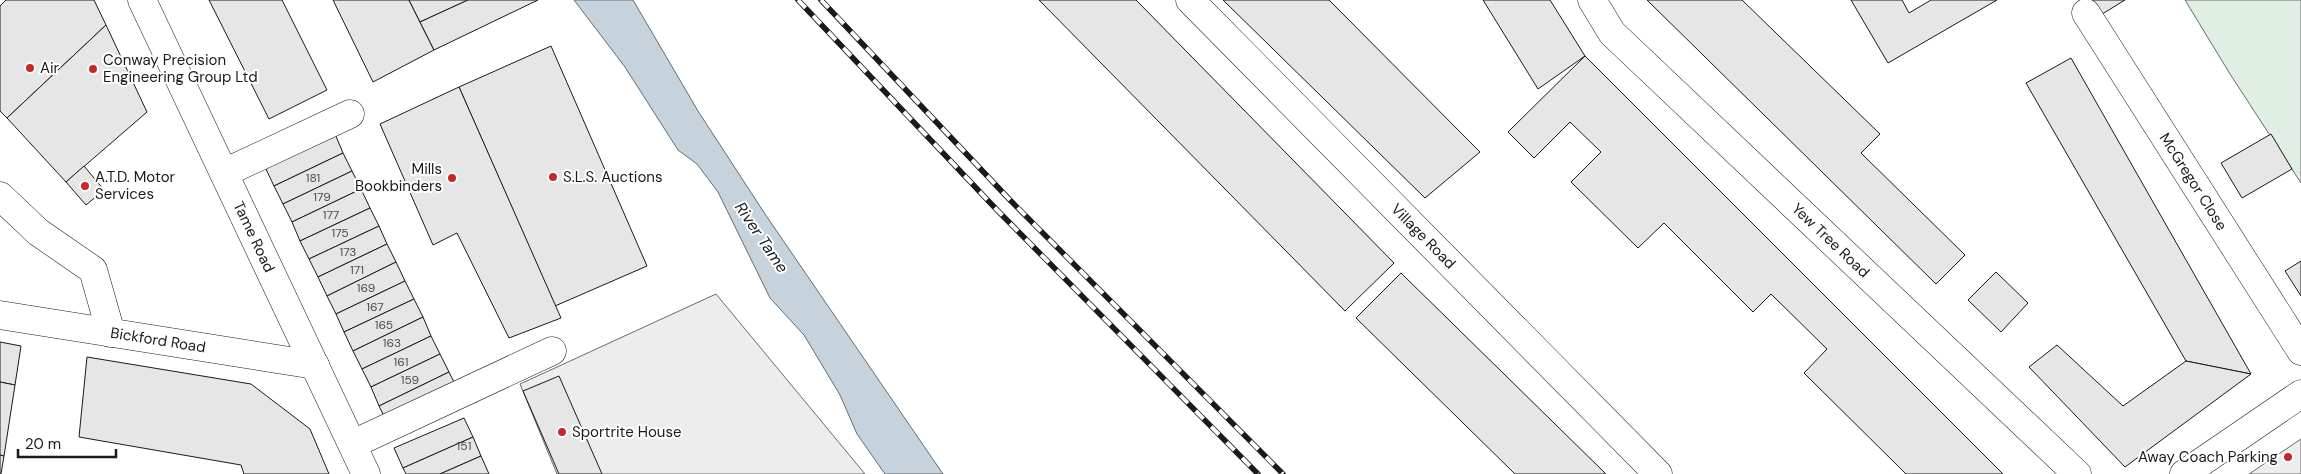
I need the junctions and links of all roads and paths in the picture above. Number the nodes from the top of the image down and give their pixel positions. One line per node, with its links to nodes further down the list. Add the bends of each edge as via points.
1 (142, 0): 6 (street, Tame Road)
2 (1190, 0): 16 (street, Village Road)
3 (1592, 0): 17 (street, Yew Tree Road, via 1612,33)
4 (2086, 13): 11 (street, McGregor Close)
5 (350, 114): 6 (street)
6 (224, 173): 12 (street, Tame Road)
7 (0, 196): 9 (street, via 38,232 93,270)
8 (0, 315): 9 (street, Bickford Road)
9 (111, 333): 12 (street, Bickford Road)
10 (552, 351): 14 (street)
11 (2301, 351)
12 (315, 365): 14 (street, Tame Road)
13 (2301, 394): 18 (street)
14 (353, 444): 15 (street, Tame Road)
15 (366, 474)
16 (1658, 474)
17 (2077, 474)
18 (2184, 474)

